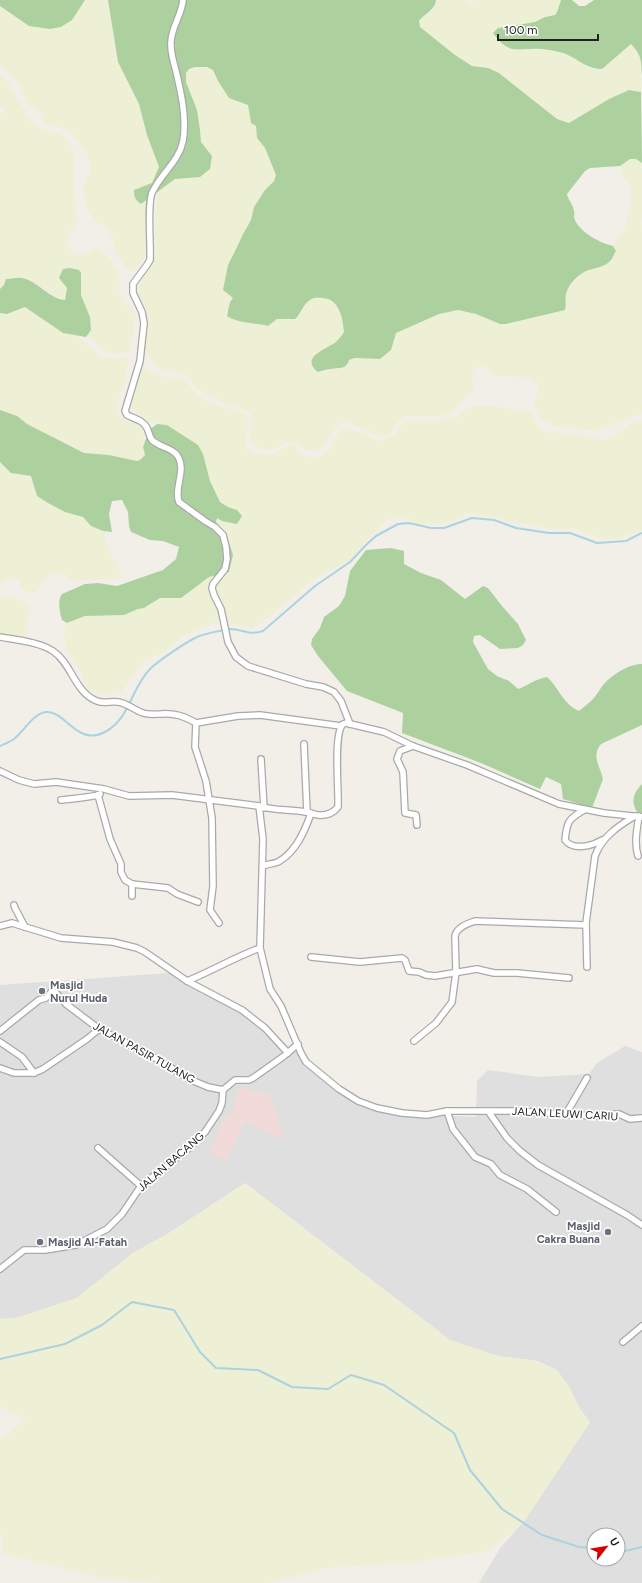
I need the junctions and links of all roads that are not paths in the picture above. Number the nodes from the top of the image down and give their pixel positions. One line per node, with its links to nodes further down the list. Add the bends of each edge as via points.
1 (183, 0): 4 (street, via 173,26 171,41 182,100 183,143 177,157 151,195 150,260 134,282 133,291 144,316 140,361 126,414 142,421 154,441 169,448 176,455 181,468 179,502 223,535 227,559 225,569 212,588 221,609 228,642 236,657 248,666 334,692 342,701)
2 (0, 637): 3 (street, via 53,651 83,691 98,702 119,702 150,715 179,715)
3 (196, 723): 5 (street, via 260,715); 13 (street, via 195,747)
4 (350, 724): 5 (street); 7 (street, via 384,732)
5 (341, 726): 16 (street, via 337,754 338,807 329,814 320,816)
6 (304, 744): 16 (street)
7 (413, 746): 15 (street, via 559,804); 18 (street, via 400,750 396,759 403,772 405,812 416,815)
8 (261, 759): 14 (street, JALAN LEUWI CARIU)
9 (0, 771): 10 (street, via 34,784 56,782)
10 (104, 789): 11 (street); 13 (street, via 129,796 172,795)
11 (98, 796): 12 (street); 22 (street, via 121,872 125,880)
12 (61, 800)
13 (210, 800): 14 (street, via 255,804); 26 (street, via 213,857 210,910)
14 (262, 807): 16 (street); 21 (street, JALAN LEUWI CARIU)
15 (584, 810): 17 (street); 19 (street, via 568,821 566,842 574,846 584,846 597,843)
16 (309, 812): 21 (street, via 300,838 290,853 277,862)
17 (639, 816): 19 (street); 20 (street, via 636,830)
18 (417, 825)
19 (604, 838): 27 (street, via 595,856)
20 (638, 856)
21 (263, 866): 30 (street, JALAN LEUWI CARIU)
22 (132, 884): 23 (street); 24 (street, via 168,888)
23 (132, 896)
24 (198, 902)
25 (14, 905): 29 (street)
26 (219, 923)
27 (586, 925): 32 (street); 33 (street, via 475,921 456,931)
28 (0, 926): 29 (street, via 12,923)
29 (25, 927): 35 (street, via 61,938 113,942 137,948)
30 (260, 948): 35 (street); 40 (street, JALAN LEUWI CARIU, via 270,989 281,1006)
31 (311, 957): 33 (street, via 360,962 402,958 410,972 435,976)
32 (587, 967)
33 (456, 972): 34 (street, via 477,969 494,973); 38 (street, via 452,1002 436,1023)
34 (569, 978)
35 (187, 981): 41 (street, via 242,1010 265,1028)
36 (99, 1029): 37 (street, JALAN PASIR TULANG, via 52,991); 43 (street); 45 (street, JALAN PASIR TULANG, via 157,1058 189,1079)
37 (0, 1031)
38 (414, 1041)
39 (0, 1042): 43 (street, via 22,1057)
40 (298, 1044): 41 (street); 46 (street, JALAN LEUWI CARIU, via 306,1062 358,1101 402,1113 428,1115)
41 (288, 1053): 45 (street, via 253,1078 235,1080)
42 (0, 1068): 43 (street, via 14,1073)
43 (34, 1074)
44 (587, 1078): 48 (street)
45 (223, 1090): 51 (street, JALAN BACANG, via 222,1104 205,1132)
46 (447, 1111): 47 (street, JALAN LEUWI CARIU); 52 (street, via 452,1129 475,1157 491,1164 500,1175 528,1189)
47 (488, 1111): 48 (street, JALAN LEUWI CARIU); 53 (street, via 507,1138 538,1165)
48 (566, 1114): 49 (street, JALAN LEUWI CARIU, via 618,1114 630,1119)
49 (642, 1118)
50 (98, 1148): 51 (street)
51 (141, 1186): 54 (street, JALAN BACANG, via 122,1214 96,1236 76,1245 45,1250 24,1250)
52 (556, 1212)
53 (642, 1225)
54 (0, 1269)
55 (642, 1326): 56 (street)
56 (623, 1342)

